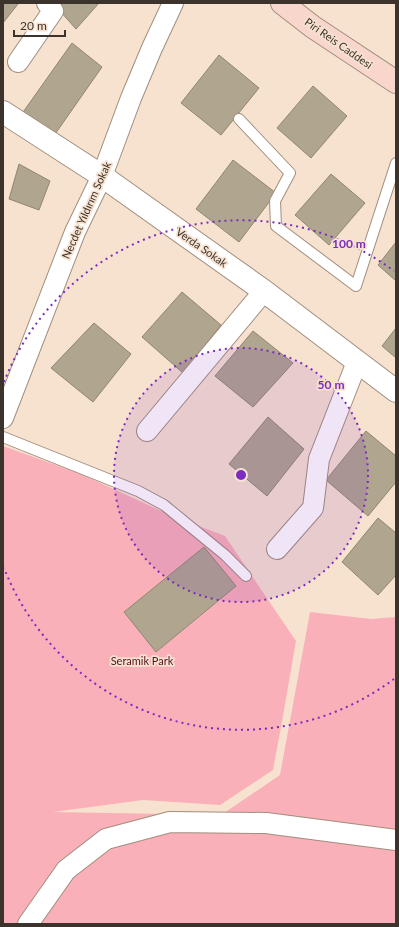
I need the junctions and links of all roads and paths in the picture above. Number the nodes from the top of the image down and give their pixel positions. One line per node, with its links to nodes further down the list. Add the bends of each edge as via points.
1 (47, 3): 4 (street, via 53,10)
2 (172, 3): 9 (street, Necdet Yıldırım Sokak, via 131,98)
3 (282, 3): 5 (main road, Piri Reis Caddesi)
4 (18, 62)
5 (396, 82)
6 (3, 112): 9 (street, Verda Sokak)
7 (239, 119): 8 (lane, via 290,173 275,201 276,226 356,286)
8 (396, 163)
9 (102, 176): 10 (street, Verda Sokak); 13 (street, Necdet Yıldırım Sokak, via 75,232)
10 (264, 291): 11 (street, Verda Sokak); 14 (street)
11 (356, 362): 12 (street, Verda Sokak); 16 (street, via 319,459 313,508)
12 (396, 391)
13 (3, 418)
14 (147, 431)
15 (3, 436): 17 (lane, via 138,491 164,505 225,555)
16 (277, 549)
17 (246, 576)
18 (396, 840): 19 (street, via 266,823 170,822 106,839 66,870)
19 (28, 924)

